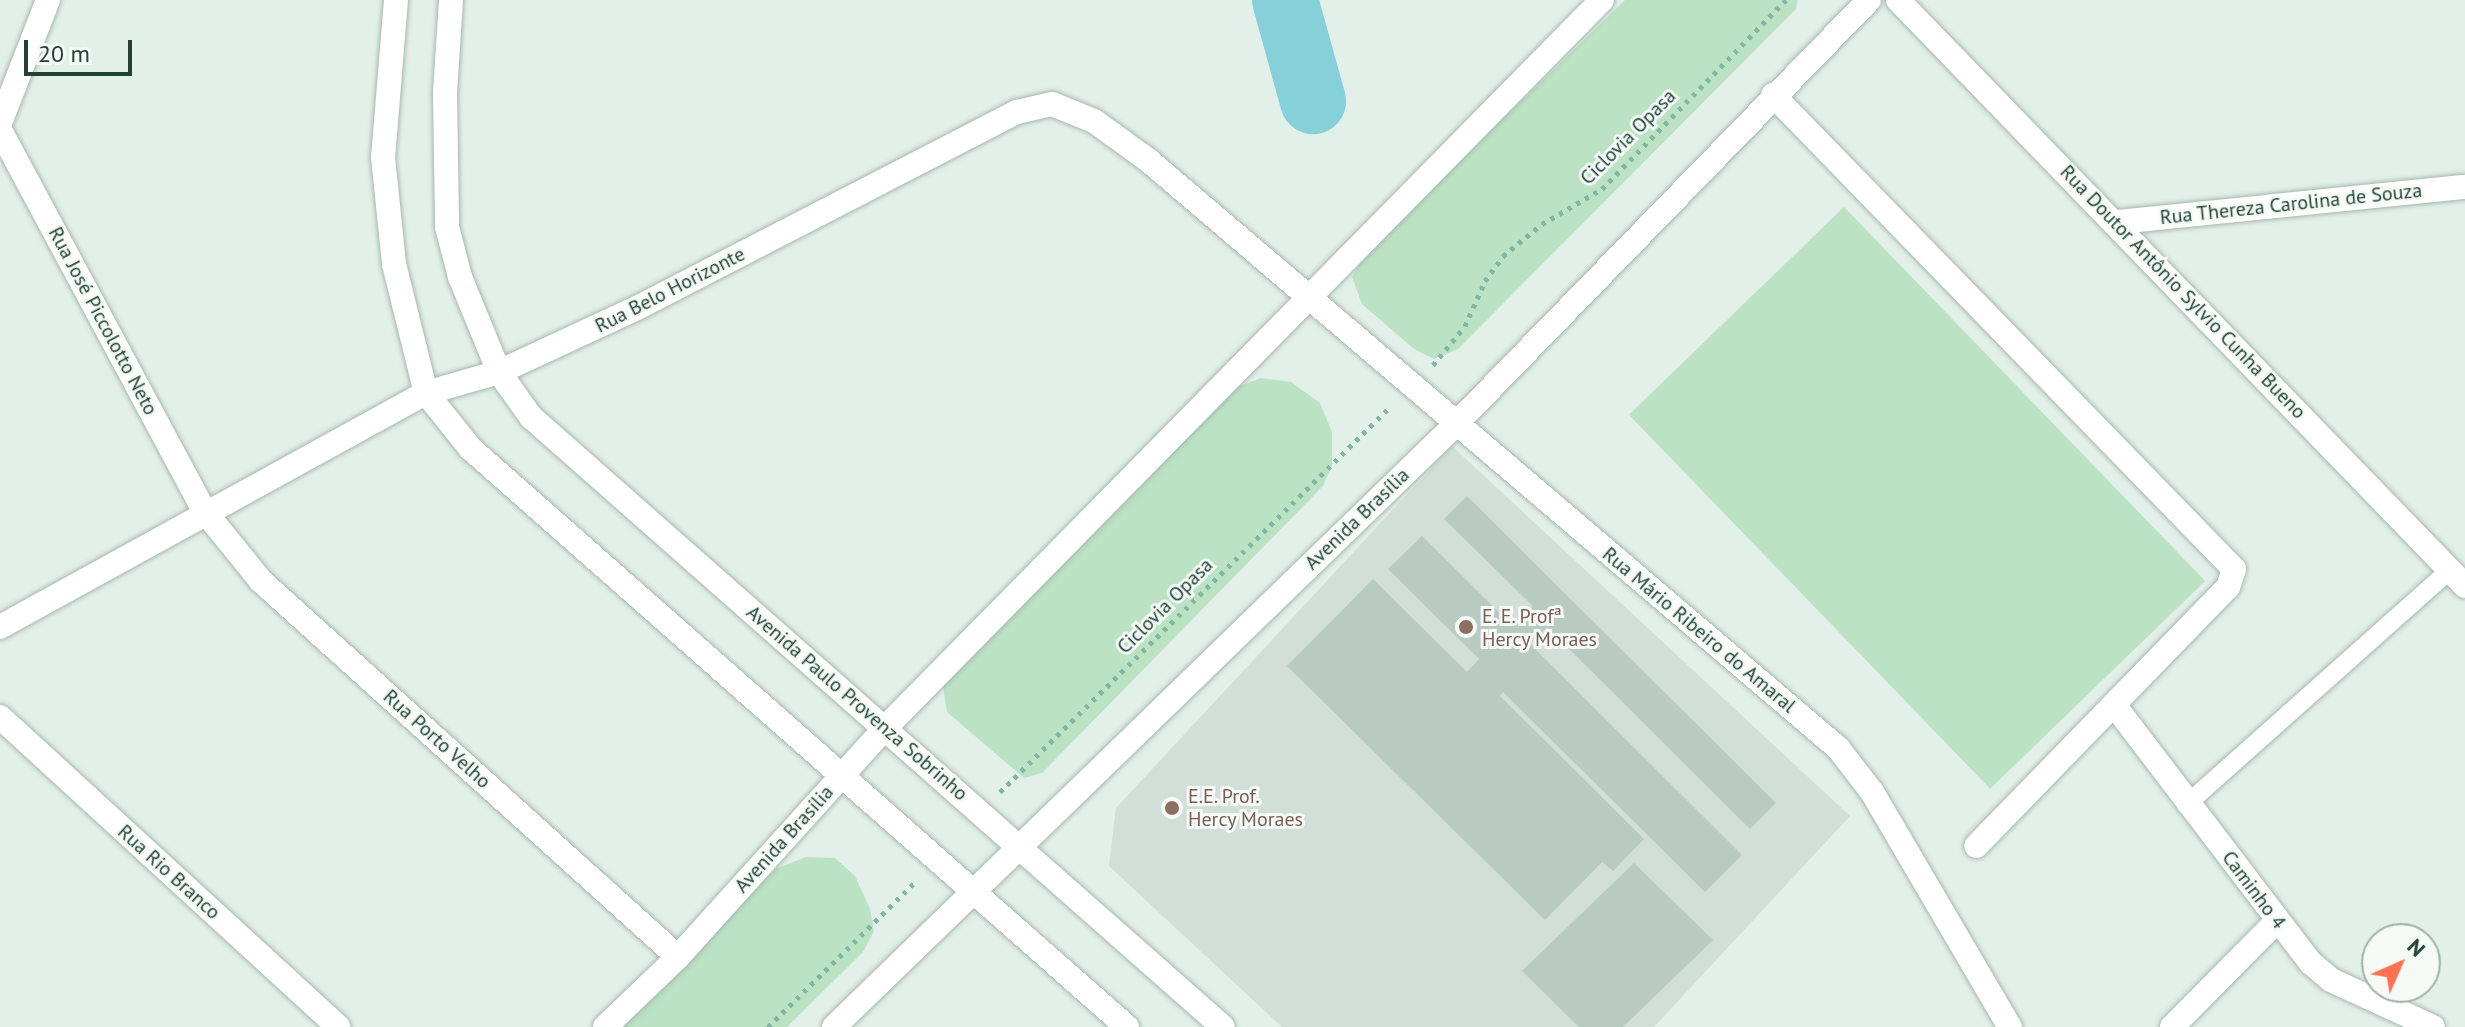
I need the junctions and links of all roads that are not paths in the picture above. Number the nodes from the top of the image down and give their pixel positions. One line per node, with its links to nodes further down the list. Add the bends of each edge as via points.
1 (48, 0): 8 (street)
2 (396, 0): 14 (street, via 383,157 394,264)
3 (451, 0): 13 (street, Avenida Paulo Provenza Sobrinho, via 445,93 447,227 460,277)
4 (1602, 0): 12 (street, Avenida Brasília)
5 (1869, 0): 7 (street, Avenida Brasília)
6 (1898, 0): 11 (street, Rua Doutor Antônio Sylvio Cunha Bueno)
7 (1773, 95): 15 (street, Avenida Brasília); 19 (street, via 2230,560 2234,569 2228,587)
8 (0, 123)
9 (0, 130): 16 (street, Rua José Piccolotto Neto)
10 (2465, 187): 11 (street, Rua Thereza Carolina de Souza)
11 (2118, 222): 17 (street, Rua Doutor Antônio Sylvio Cunha Bueno)
12 (1311, 297): 13 (street, Rua Belo Horizonte, via 1148,160 1094,121 1052,104 1017,112 637,308); 15 (street, Rua Mário Ribeiro do Amaral); 21 (street, Avenida Brasília)
13 (499, 372): 14 (street, Rua Belo Horizonte); 21 (street, Avenida Paulo Provenza Sobrinho, via 531,417)
14 (426, 393): 16 (street, Rua Belo Horizonte); 22 (street, via 471,449)
15 (1455, 425): 24 (street, Avenida Brasília); 34 (street, Rua Mário Ribeiro do Amaral, via 1838,748 1872,792)
16 (205, 512): 18 (street, Rua Belo Horizonte); 28 (street, Rua Porto Velho, via 261,581)
17 (2460, 574): 23 (lane)
18 (0, 627)
19 (2115, 706): 23 (street, Caminho 4); 25 (street)
20 (0, 717): 29 (street, Rua Rio Branco)
21 (884, 729): 22 (street, Avenida Brasília); 24 (street, Avenida Paulo Provenza Sobrinho)
22 (842, 774): 26 (street); 28 (street, Avenida Brasília)
23 (2186, 805): 27 (street, Caminho 4)
24 (1020, 843): 26 (street, Avenida Brasília); 33 (street, Avenida Paulo Provenza Sobrinho)
25 (1976, 846)
26 (975, 890): 31 (street, Avenida Brasília); 32 (street)
27 (2277, 921): 35 (street); 36 (street, Caminho 4, via 2331,980)
28 (678, 957): 30 (street, Avenida Brasília)
29 (338, 1027)
30 (605, 1027)
31 (834, 1027)
32 (1127, 1027)
33 (1223, 1027)
34 (2010, 1027)
35 (2172, 1027)
36 (2433, 1027)

